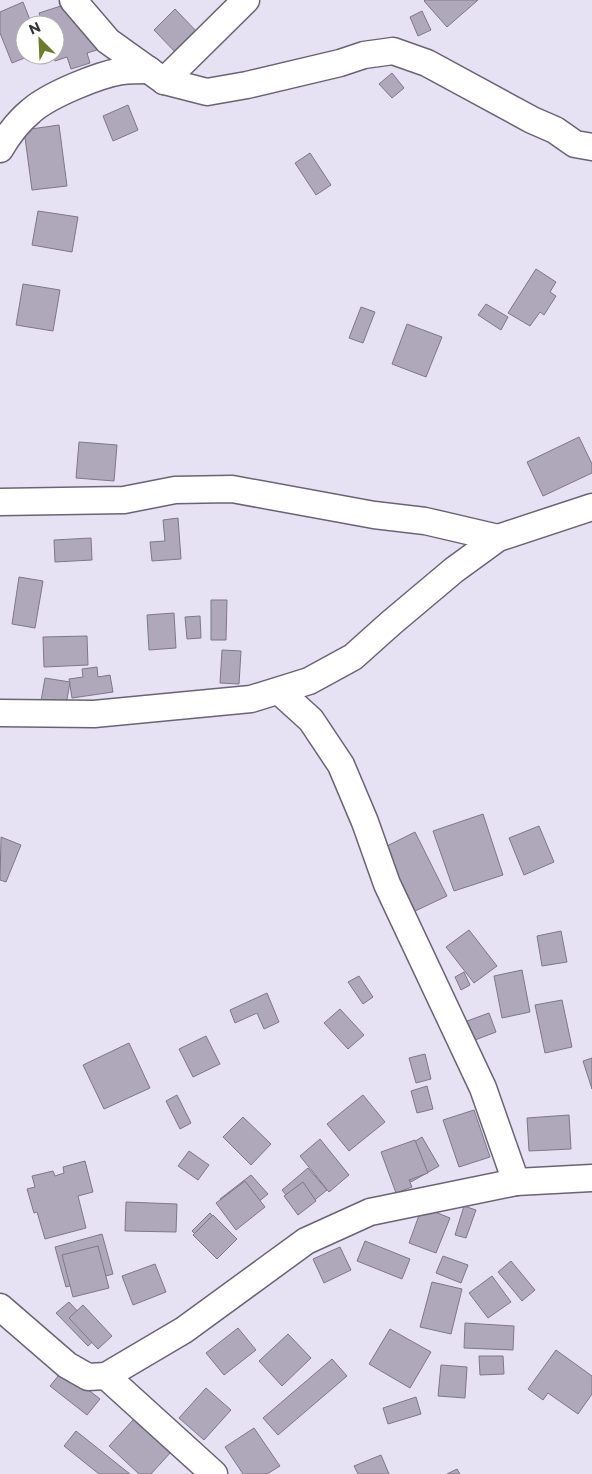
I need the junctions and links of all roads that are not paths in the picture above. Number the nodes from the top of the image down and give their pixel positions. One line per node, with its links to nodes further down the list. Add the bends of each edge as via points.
1 (73, 0): 3 (street, via 108,41)
2 (246, 0): 3 (street)
3 (156, 76): 4 (street, via 207,92 393,51 427,63 555,130 575,144); 5 (street, via 123,71 93,79 48,99 20,122)
4 (592, 147)
5 (0, 149)
6 (0, 502): 8 (street, via 124,500 175,490 232,489 425,521)
7 (592, 507): 8 (street)
8 (498, 538): 9 (street, via 454,570 353,657 310,681)
9 (279, 690): 10 (street, via 251,700 94,714); 12 (street, via 311,720 341,765 387,884 483,1088)
10 (0, 713)
11 (592, 1178): 12 (street)
12 (516, 1182): 14 (street, via 370,1212 306,1241 184,1330)
13 (0, 1307): 14 (street, via 67,1365 88,1378)
14 (106, 1376): 15 (street)
15 (214, 1474)

